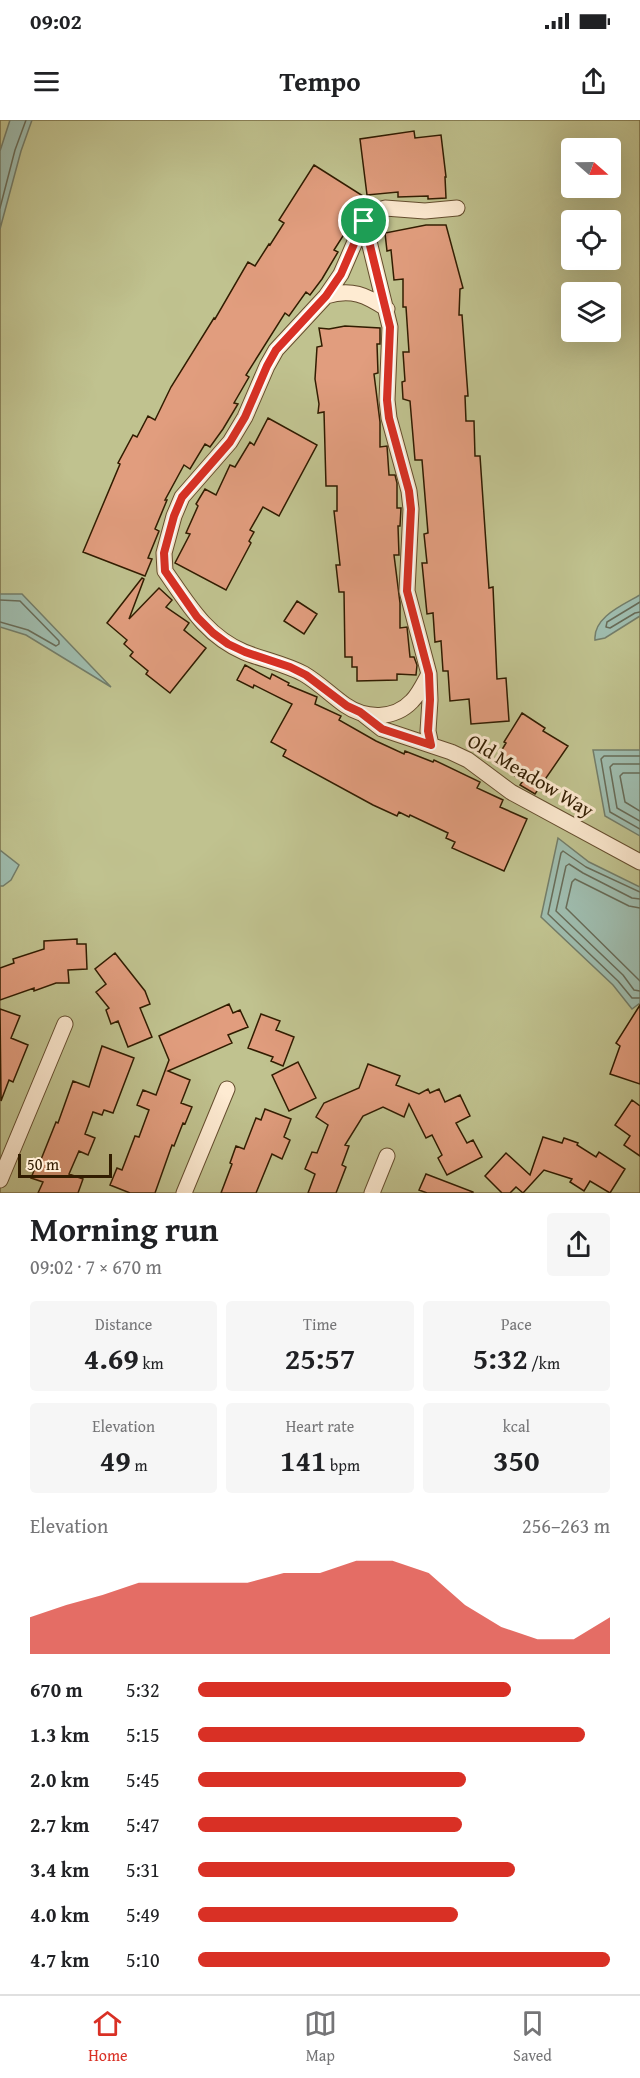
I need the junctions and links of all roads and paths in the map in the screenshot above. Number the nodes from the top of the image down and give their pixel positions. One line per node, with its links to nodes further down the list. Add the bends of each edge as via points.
1 (457, 208): 2 (street, via 376,209)
2 (364, 221): 3 (street, Old Meadow Way, via 341,274); 4 (street)
3 (326, 296): 4 (street, via 358,293); 6 (street, Old Meadow Way, via 276,350 230,442 182,497 163,562 165,571 197,617 213,633 245,652 306,675)
4 (387, 309): 5 (street, via 389,418 411,509 407,591)
5 (429, 674): 6 (street, Old Meadow Way, via 412,701 398,712 376,716); 7 (street)
6 (360, 712): 7 (street, Old Meadow Way, via 382,729)
7 (431, 745): 8 (street, Old Meadow Way, via 468,760 511,792)
8 (640, 862)
9 (65, 1024): 12 (street)
10 (227, 1089): 13 (street)
11 (387, 1156): 14 (street)
12 (0, 1180)
13 (184, 1193)
14 (372, 1193)

